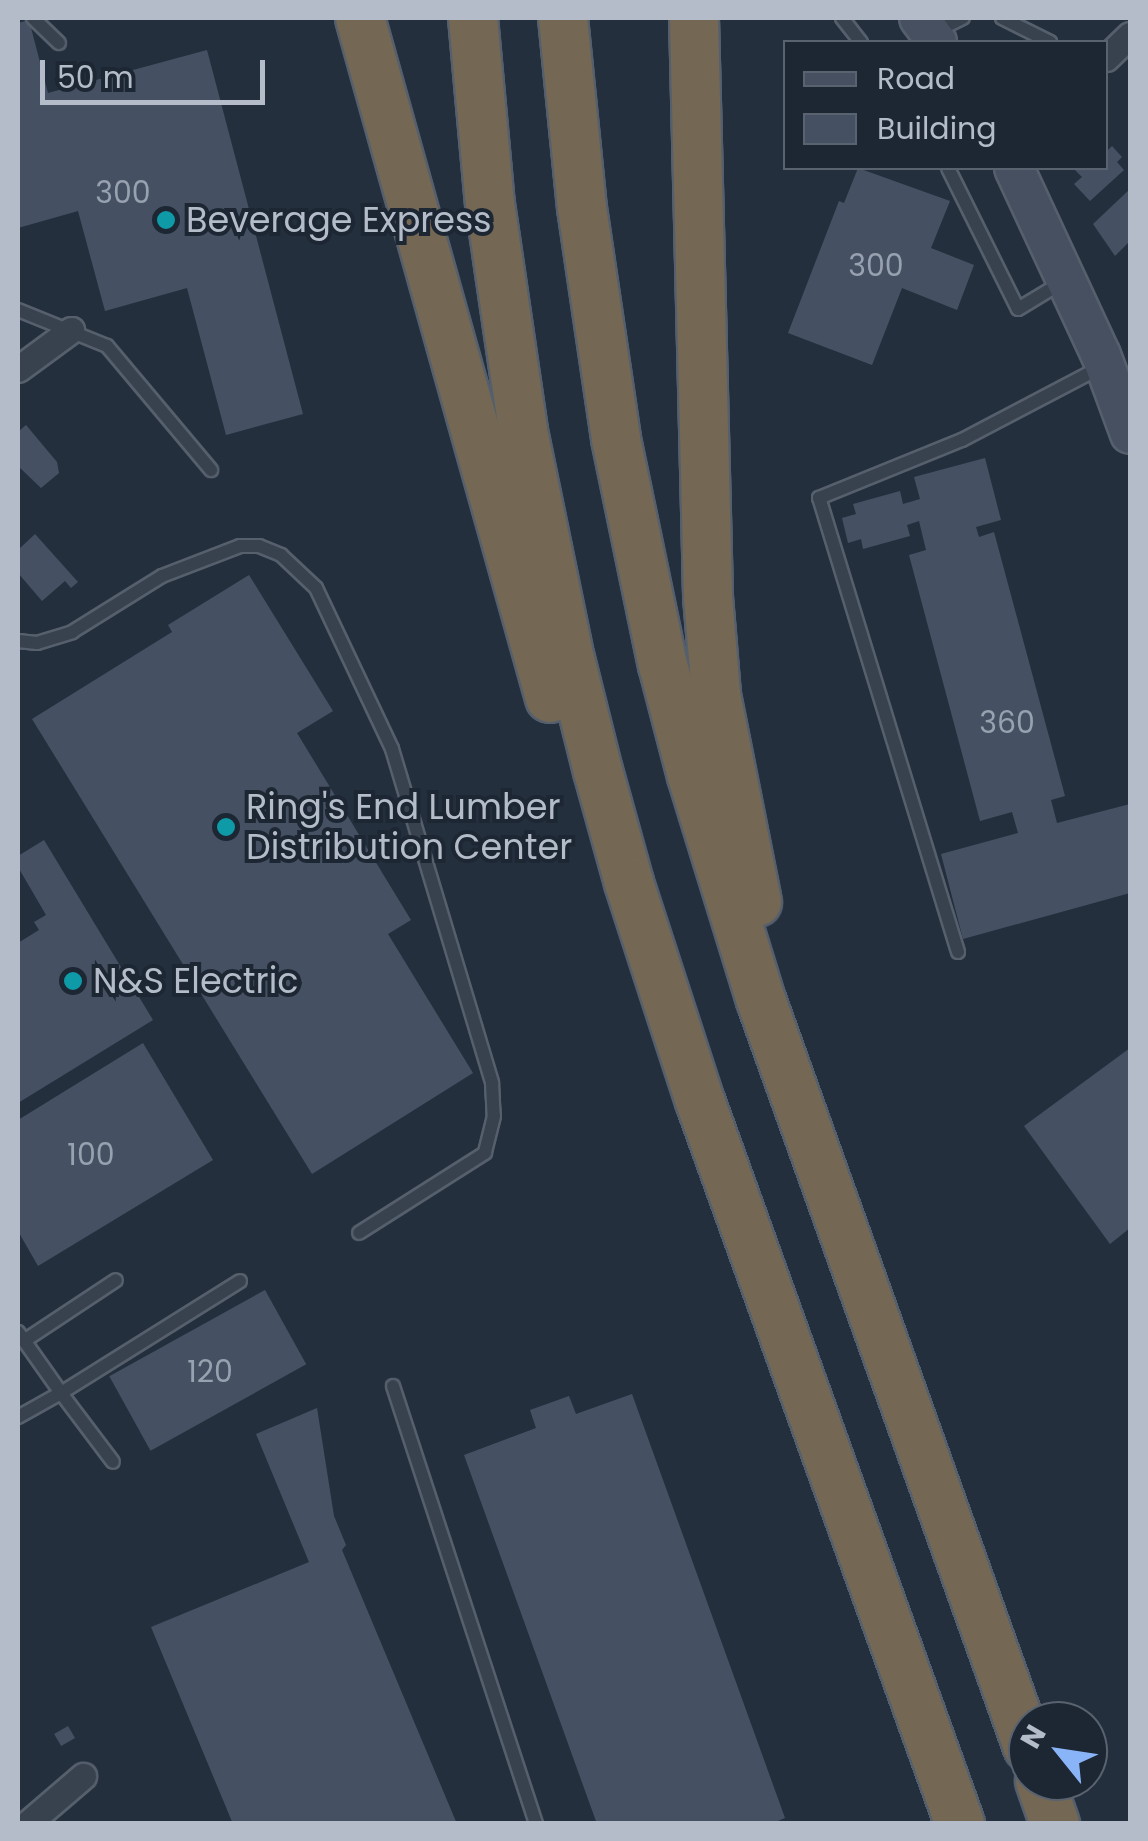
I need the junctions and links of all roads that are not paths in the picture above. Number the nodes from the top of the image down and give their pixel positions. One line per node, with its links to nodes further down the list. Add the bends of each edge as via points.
1 (33, 18): 11 (lane)
2 (360, 18): 24 (highway, via 528,629 590,825)
3 (473, 18): 24 (highway, via 505,318 544,545 598,771)
4 (563, 18): 25 (highway, via 594,306 638,552 697,794)
5 (694, 18): 25 (highway, via 716,695)
6 (842, 18): 9 (lane)
7 (1002, 18): 10 (lane)
8 (1130, 34): 12 (street)
9 (860, 40)
10 (1046, 40)
11 (59, 43)
12 (1108, 56)
13 (949, 170): 15 (lane, via 1018,309)
14 (1015, 170): 15 (main road)
15 (1068, 279): 18 (main road)
16 (18, 310): 17 (lane)
17 (70, 330): 19 (street); 21 (lane, via 106,346)
18 (1105, 365): 20 (main road); 23 (lane, via 962,440 818,498)
19 (18, 369)
20 (1130, 434)
21 (211, 470)
22 (18, 640): 26 (lane, via 36,643 72,632 162,576 240,546 281,555 316,588 392,749 492,1083 494,1116 484,1152)
23 (958, 952)
24 (663, 992): 38 (highway)
25 (798, 1106): 34 (highway)
26 (359, 1234)
27 (116, 1280): 29 (lane)
28 (240, 1281): 31 (lane)
29 (21, 1336): 31 (lane)
30 (393, 1386): 37 (lane)
31 (61, 1393): 32 (lane); 33 (lane)
32 (18, 1416)
33 (113, 1462)
34 (1011, 1701)
35 (83, 1776): 36 (street)
36 (27, 1824)
37 (536, 1824)
38 (960, 1824)

